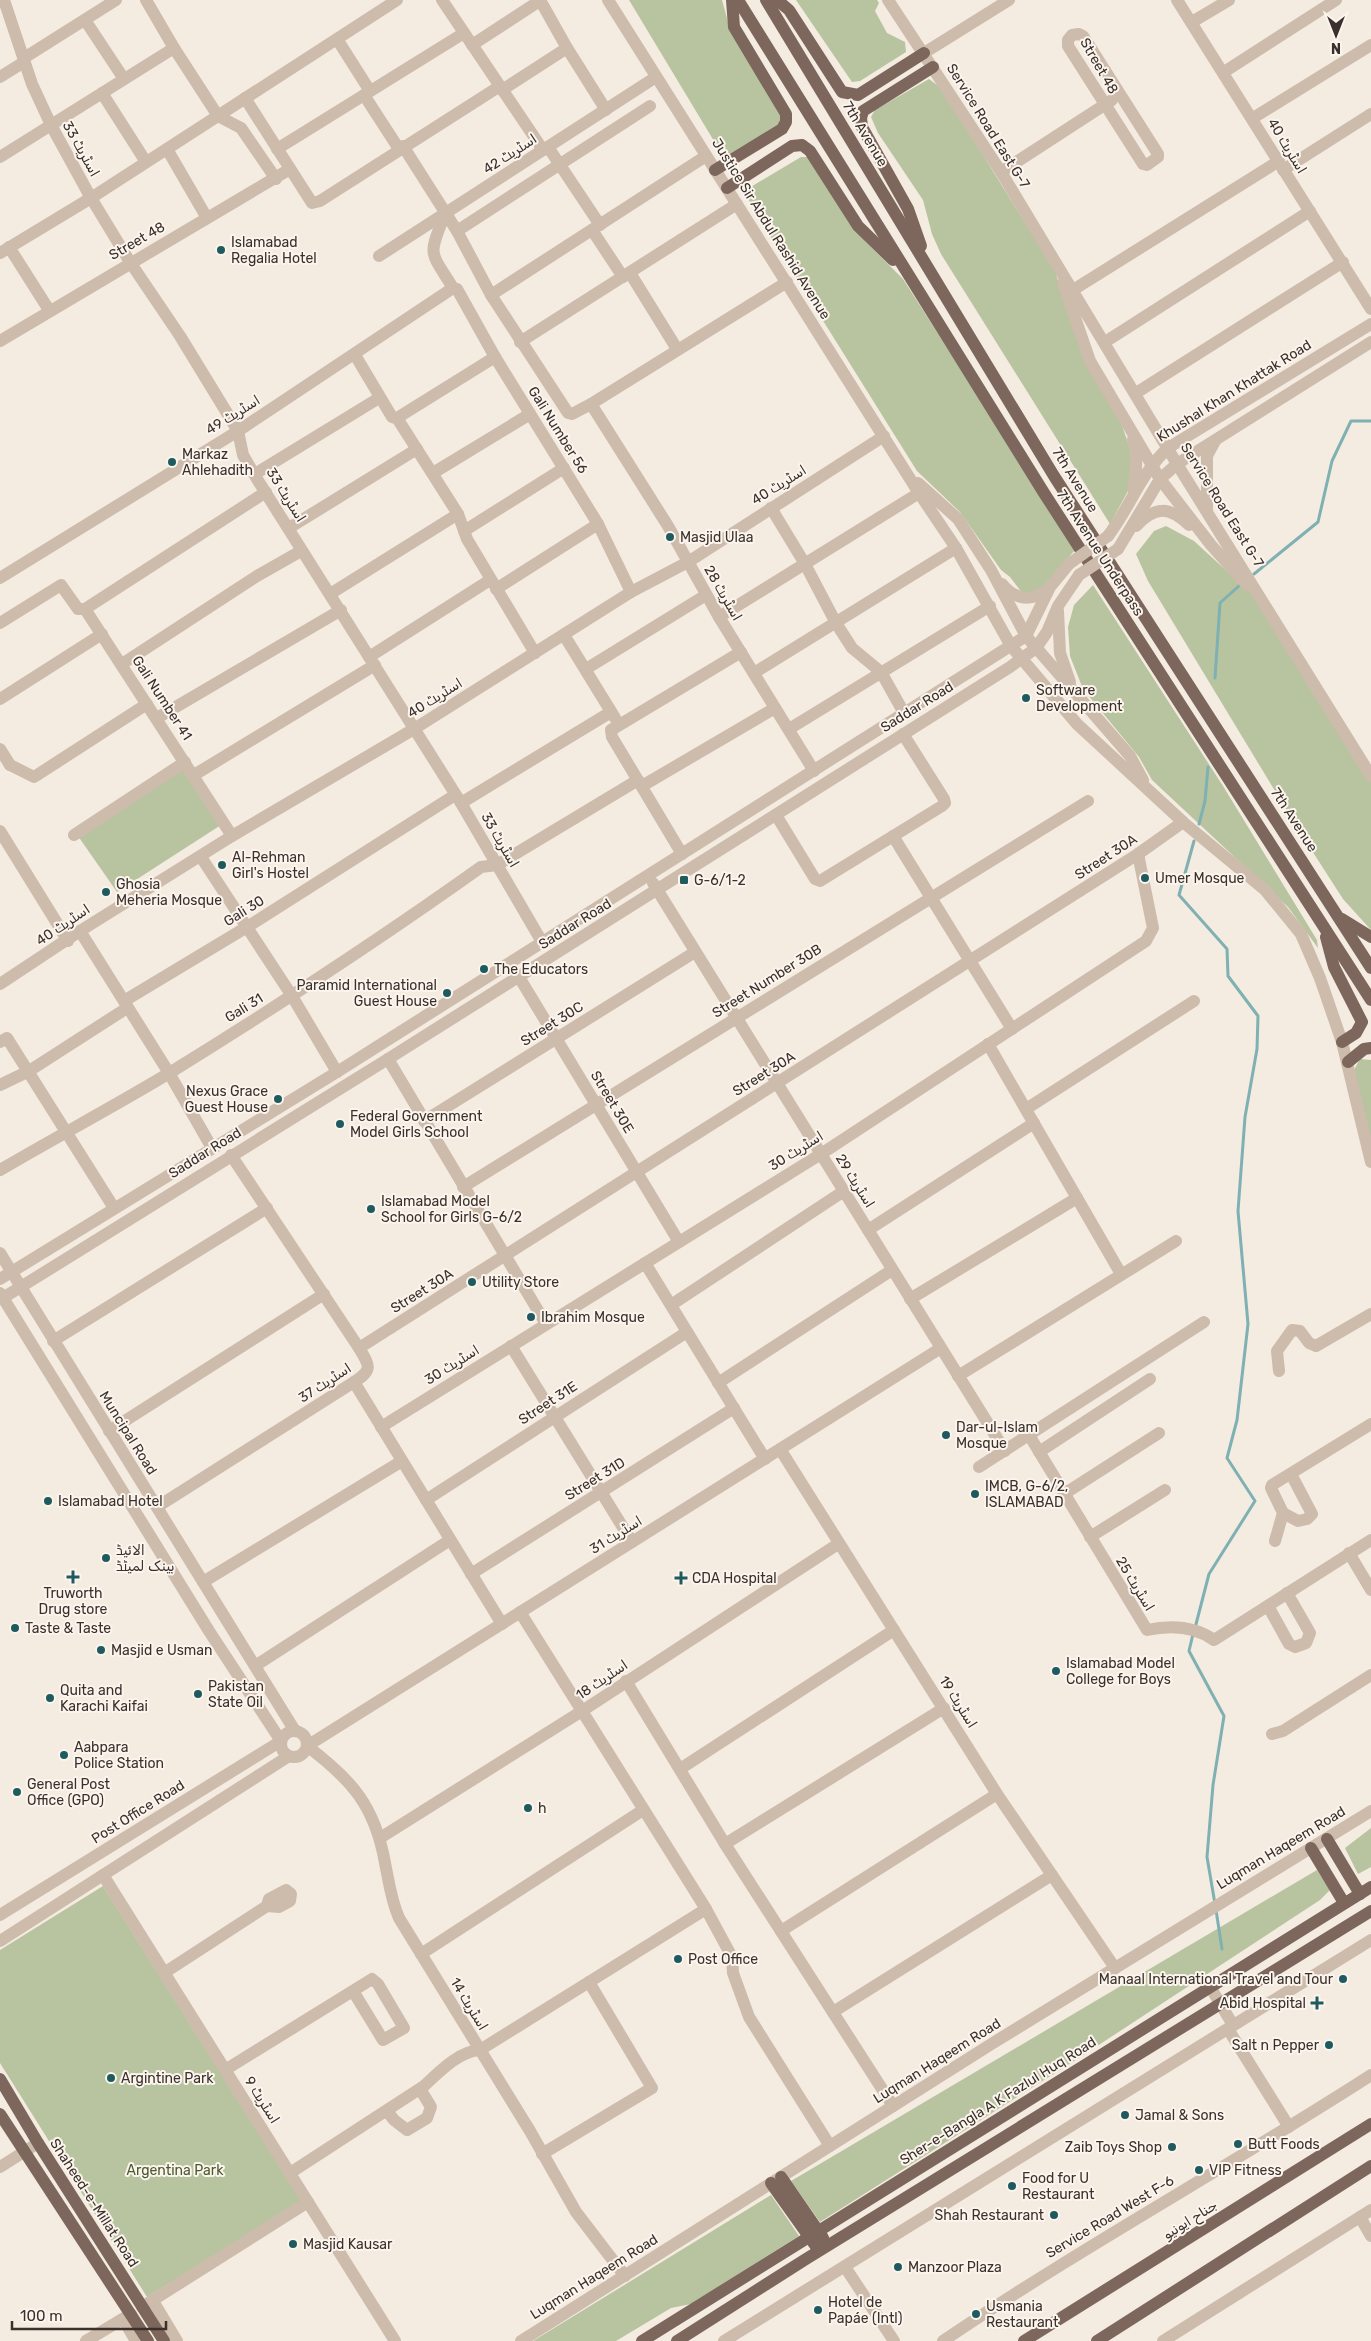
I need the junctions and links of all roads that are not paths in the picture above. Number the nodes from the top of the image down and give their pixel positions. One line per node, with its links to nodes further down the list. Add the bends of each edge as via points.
1 (4, 0): 26 (street, اسٹریٹ 33)
2 (116, 0): 17 (street)
3 (146, 0): 23 (street)
4 (397, 0): 20 (street)
5 (442, 0): 19 (street)
6 (541, 0): 21 (street); 24 (street)
7 (608, 0): 30 (street, Justice Sir Abdul Rashid Avenue)
8 (732, 0): 54 (main road, via 734,27 786,114 786,122 782,129)
9 (738, 0): 71 (main road)
10 (766, 0): 69 (main road, 7th Avenue)
11 (777, 0): 25 (main road, via 788,10 842,92 858,95)
12 (888, 0): 25 (street, Service Road East G-7)
13 (1009, 0): 25 (street)
14 (1177, 0): 18 (street, اسٹریٹ 40)
15 (1229, 0): 18 (street)
16 (1336, 0): 28 (street)
17 (85, 20): 26 (street); 31 (street)
18 (1192, 22): 28 (street, اسٹریٹ 40)
19 (464, 33): 21 (street); 34 (street)
20 (337, 39): 34 (street); 36 (street)
21 (472, 45): 32 (street)
22 (1371, 45): 42 (street)
23 (174, 48): 31 (street); 41 (street)
24 (566, 48): 32 (street); 39 (street)
25 (924, 53): 27 (street, Service Road East G-7)
26 (24, 60): 29 (street); 43 (street, اسٹریٹ 33)
27 (933, 66): 55 (street, Service Road East G-7); 69 (main road, via 863,112 861,118 862,127 908,209)
28 (1224, 72): 42 (street, اسٹریٹ 40)
29 (0, 77)
30 (656, 77): 39 (street, اسٹریٹ 42); 48 (street, Justice Sir Abdul Rashid Avenue)
31 (124, 79): 33 (street)
32 (501, 88): 44 (street); 45 (street)
33 (102, 93): 43 (street); 50 (street)
34 (367, 93): 44 (street); 47 (street)
35 (1120, 95): 37 (street); 37 (street, Street 48, via 1158,157 1145,166); 37 (street, Street 48, via 1083,36 1072,35 1068,46)
36 (245, 98): 41 (street); 47 (street)
37 (1104, 105): 55 (street)
38 (650, 106): 51 (street)
39 (606, 110): 45 (street, اسٹریٹ 42)
40 (1371, 114): 52 (street)
41 (218, 116): 46 (street); 56 (street, via 241,128)
42 (1253, 118): 52 (street, اسٹریٹ 40)
43 (51, 125): 49 (street); 58 (street, اسٹریٹ 33)
44 (401, 148): 53 (street, via 320,201 312,203); 61 (street)
45 (546, 148): 51 (street); 61 (street, اسٹریٹ 42)
46 (167, 149): 50 (street); 62 (street)
47 (277, 149): 53 (street)
48 (706, 156): 54 (street, Justice Sir Abdul Rashid Avenue); 63 (street)
49 (0, 157)
50 (146, 162): 58 (street)
51 (560, 164): 63 (street); 64 (street)
52 (1281, 166): 60 (street, اسٹریٹ 40); 75 (street)
53 (290, 169): 56 (street, Street 48)
54 (715, 170): 57 (street, Justice Sir Abdul Rashid Avenue)
55 (1001, 172): 70 (street, Service Road East G-7)
56 (276, 179): 62 (street, Street 48)
57 (726, 188): 59 (street, Justice Sir Abdul Rashid Avenue); 71 (main road, via 792,146 802,145 810,151 858,226)
58 (91, 198): 65 (street); 67 (street, اسٹریٹ 33)
59 (737, 204): 72 (street); 73 (street, Justice Sir Abdul Rashid Avenue)
60 (1310, 211): 68 (street, اسٹریٹ 40); 82 (street)
61 (445, 214): 64 (street); 66 (street, اسٹریٹ 42); 74 (street, Gali Number 56, via 431,249)
62 (207, 218): 67 (street, Street 48)
63 (596, 228): 72 (street); 76 (street)
64 (457, 231): 76 (street)
65 (3, 250): 78 (street)
66 (379, 256)
67 (130, 262): 78 (street, Street 48); 93 (street, اسٹریٹ 33)
68 (1343, 262): 77 (street, اسٹریٹ 40); 87 (street)
69 (930, 270): 182 (main road, 7th Avenue, via 1054,476)
70 (1059, 271): 75 (street, Service Road East G-7); 92 (street, Service Road East G-7, via 1090,361)
71 (908, 274): 183 (main road, 7th Avenue Underpass, via 1131,630)
72 (626, 275): 81 (street); 84 (street)
73 (787, 282): 84 (street); 94 (street, Justice Sir Abdul Rashid Avenue)
74 (453, 288): 85 (street, اسٹریٹ 49); 86 (street, Gali Number 56, via 457,289)
75 (1073, 290): 82 (street, Service Road East G-7)
76 (491, 295): 81 (street)
77 (1371, 309)
78 (49, 310): 80 (street, Street 48)
79 (1371, 324): 96 (street, Khushal Khan Khattak Road)
80 (0, 341)
81 (520, 342): 89 (street, via 568,413)
82 (1105, 342): 87 (street, Service Road East G-7)
83 (1371, 342): 95 (street)
84 (677, 349): 89 (street)
85 (355, 354): 88 (street); 93 (street, اسٹریٹ 49)
86 (495, 357): 90 (street, Gali Number 56); 91 (street)
87 (1136, 393): 96 (street, Service Road East G-7)
88 (379, 398): 91 (street); 102 (street)
89 (591, 404): 118 (street, اسٹریٹ 28)
90 (530, 414): 100 (street, Gali Number 56); 101 (street)
91 (394, 418): 97 (street)
92 (1130, 425): 98 (street, Service Road East G-7); 110 (street, via 1137,454 1136,473)
93 (238, 431): 102 (street, اسٹریٹ 33, via 243,455); 121 (street, اسٹریٹ 49)
94 (884, 436): 103 (street, Justice Sir Abdul Rashid Avenue); 107 (street, اسٹریٹ 40)
95 (1217, 439): 99 (street); 108 (street, via 1207,456)
96 (1168, 448): 98 (street, Khushal Khan Khattak Road); 99 (street, Service Road East G-7)
97 (417, 449): 101 (street); 112 (street)
98 (1152, 463): 104 (street, Service Road East G-7); 110 (street, Khushal Khan Khattak Road)
99 (1177, 464): 104 (street); 108 (street, Service Road East G-7)
100 (564, 468): 111 (street, Gali Number 56); 113 (street)
101 (433, 473): 109 (street)
102 (255, 474): 105 (street, اسٹریٹ 33)
103 (908, 474): 106 (street, Justice Sir Abdul Rashid Avenue); 120 (street, Justice Sir Abdul Rashid Avenue, via 958,519)
104 (1160, 479): 114 (street); 115 (street, Service Road East G-7)
105 (266, 492): 112 (street, اسٹریٹ 33); 130 (street)
106 (919, 493): 116 (street, Justice Sir Abdul Rashid Avenue); 119 (street)
107 (771, 508): 118 (street, اسٹریٹ 40); 119 (street)
108 (1207, 510): 127 (street, Service Road East G-7)
109 (458, 514): 113 (street); 125 (street)
110 (1121, 518): 123 (street, Khushal Khan Khattak Road, bridge, via 1108,536 1069,564)
111 (598, 524): 122 (street); 124 (street, Gali Number 56)
112 (290, 528): 117 (street, اسٹریٹ 33)
113 (464, 531): 122 (street)
114 (1121, 544): 115 (street, via 1152,512 1164,510 1182,519); 129 (street, Saddar Road, bridge, via 1079,574)
115 (1210, 545): 127 (street, Service Road East G-7)
116 (956, 548): 128 (street, Justice Sir Abdul Rashid Avenue); 134 (street)
117 (301, 551): 125 (street, اسٹریٹ 33); 144 (street)
118 (688, 562): 124 (street, اسٹریٹ 40); 126 (street, اسٹریٹ 28)
119 (805, 564): 132 (street); 134 (street)
120 (991, 570): 123 (street, via 1008,591 1022,598 1035,597); 137 (street, Justice Sir Abdul Rashid Avenue)
121 (0, 578)
122 (493, 585): 141 (street); 143 (street)
123 (1050, 587): 137 (street)
124 (631, 592): 136 (street, اسٹریٹ 40)
125 (330, 594): 131 (street, اسٹریٹ 33)
126 (706, 596): 132 (street, اسٹریٹ 28); 145 (street)
127 (1265, 602): 163 (street, Service Road East G-7)
128 (990, 606): 138 (street, Justice Sir Abdul Rashid Avenue); 146 (street)
129 (1058, 606): 139 (street, Saddar Road); 148 (street, via 1060,653)
130 (85, 609): 133 (street, Gali Number 41, via 78,609 61,585); 135 (street, Gali Number 41)
131 (340, 610): 143 (street, اسٹریٹ 33); 154 (street)
132 (718, 617): 140 (street, اسٹریٹ 28)
133 (0, 623)
134 (836, 623): 146 (street, via 852,648); 147 (street)
135 (102, 634): 144 (street, Gali Number 41); 149 (street)
136 (564, 635): 141 (street, اسٹریٹ 40); 145 (street)
137 (1026, 636): 138 (street, Saddar Road); 139 (street, Justice Sir Abdul Rashid Avenue)
138 (1011, 646): 142 (street, Justice Sir Abdul Rashid Avenue); 153 (street, Saddar Road)
139 (1036, 648): 142 (street, Saddar Road); 148 (street, Justice Sir Abdul Rashid Avenue)
140 (741, 652): 147 (street, اسٹریٹ 28); 155 (street)
141 (535, 653): 156 (street, اسٹریٹ 40)
142 (1021, 658): 158 (street, Saddar Road); 166 (street, Justice Sir Abdul Rashid Avenue, via 1077,724)
143 (372, 661): 156 (street, اسٹریٹ 33); 164 (street)
144 (122, 664): 150 (street, Gali Number 41)
145 (586, 668): 152 (street)
146 (881, 672): 153 (street); 157 (street)
147 (754, 673): 151 (street, اسٹریٹ 28)
148 (1077, 695): 166 (street, Justice Sir Abdul Rashid Avenue, via 1130,756)
149 (0, 699)
150 (147, 704): 154 (street, Gali Number 41); 161 (street, via 34,777)
151 (775, 708): 157 (street, اسٹریٹ 28); 165 (street, Gali 31)
152 (611, 712): 155 (street); 167 (street, Gali 30)
153 (904, 713): 162 (street, Saddar Road)
154 (157, 718): 160 (street, Gali Number 41)
155 (615, 728): 165 (street, via 612,737)
156 (414, 729): 167 (street, اسٹریٹ 33); 173 (street, اسٹریٹ 40)
157 (789, 729): 162 (street, اسٹریٹ 28)
158 (903, 734): 169 (street, Saddar Road); 174 (street, via 945,803)
159 (0, 749): 161 (street)
160 (185, 762): 164 (street, Gali Number 41); 172 (street)
161 (5, 768)
162 (814, 771): 175 (street, Saddar Road)
163 (1370, 773)
164 (194, 775): 173 (street, Gali Number 41)
165 (640, 783): 175 (street); 178 (street, Gali 31)
166 (1150, 791): 170 (street, Justice Sir Abdul Rashid Avenue)
167 (458, 799): 178 (street, اسٹریٹ 33); 184 (street, Gali 30)
168 (1088, 801): 181 (street, Street Number 30B)
169 (776, 815): 174 (street, via 817,880); 180 (street, Saddar Road)
170 (1183, 822): 176 (street, Street 30A); 202 (street, Justice Sir Abdul Rashid Avenue, via 1265,890 1301,934)
171 (0, 831): 187 (street)
172 (74, 835)
173 (232, 836): 177 (street, اسٹریٹ 40)
174 (893, 836): 181 (street)
175 (682, 854): 179 (street, Saddar Road)
176 (1138, 854): 190 (street, Street 30A); 199 (street, اسٹریٹ 30, via 1153,928 1146,941)
177 (201, 857): 184 (street); 185 (street, اسٹریٹ 40, via 174,867)
178 (497, 865): 188 (street, اسٹریٹ 33); 194 (street, Gali 31, via 481,867)
179 (648, 876): 180 (street, اسٹریٹ 29); 188 (street, Saddar Road)
180 (657, 890): 189 (street, اسٹریٹ 29); 192 (street, Saddar Road)
181 (931, 898): 190 (street); 198 (street, Street Number 30B)
182 (1338, 916): 186 (main road); 191 (main road, 7th Avenue)
183 (1321, 921): 195 (main road); 202 (main road, via 1334,967 1362,1022 1356,1033)
184 (247, 927): 194 (street); 197 (street, Gali 30)
185 (80, 931): 187 (street, اسٹریٹ 40); 197 (street)
186 (1371, 937)
187 (68, 941): 193 (street, اسٹریٹ 40)
188 (542, 942): 208 (street, Saddar Road)
189 (695, 952): 198 (street, اسٹریٹ 29); 200 (street, Street 30C)
190 (970, 961): 199 (street); 210 (street, Street 30A)
191 (1371, 968)
192 (519, 977): 200 (street, Street 30E); 205 (street, Saddar Road)
193 (0, 984)
194 (292, 996): 208 (street); 209 (street, Gali 31)
195 (1371, 1000)
196 (1194, 1001): 213 (street)
197 (125, 1004): 207 (street, Gali 30); 209 (street)
198 (736, 1018): 210 (street, اسٹریٹ 29); 212 (street, Street Number 30B)
199 (1012, 1029): 203 (street, اسٹریٹ 30)
200 (556, 1039): 212 (street, Street 30E); 214 (street, Street 30C)
201 (0, 1042): 207 (street, via 7,1038)
202 (1342, 1042): 206 (street, Justice Sir Abdul Rashid Avenue)
203 (988, 1044): 213 (street); 218 (street, اسٹریٹ 30)
204 (1371, 1048): 206 (main road, via 1364,1049)
205 (388, 1059): 214 (street); 219 (street, Saddar Road)
206 (1348, 1062): 220 (street, Justice Sir Abdul Rashid Avenue)
207 (29, 1071): 211 (street, Gali 30); 216 (street)
208 (337, 1072): 217 (street, Saddar Road)
209 (169, 1073): 216 (street, Gali 31); 217 (street)
210 (777, 1083): 218 (street, اسٹریٹ 29); 222 (street, Street 30A)
211 (0, 1086)
212 (596, 1104): 222 (street, Street 30E); 223 (street, Street Number 30B)
213 (1026, 1109): 215 (street)
214 (424, 1121): 223 (street)
215 (1034, 1123): 225 (street); 228 (street)
216 (67, 1130): 221 (street, Gali 31); 226 (street)
217 (212, 1148): 226 (street, Saddar Road)
218 (820, 1154): 224 (street, اسٹریٹ 29); 230 (street, اسٹریٹ 30)
219 (231, 1155): 227 (street, اسٹریٹ 37); 238 (street, Saddar Road)
220 (1371, 1162)
221 (0, 1170)
222 (637, 1172): 230 (street, Street 30E); 232 (street, Street 30A)
223 (463, 1187): 232 (street)
224 (844, 1192): 228 (street, اسٹریٹ 29); 242 (street)
225 (1077, 1198): 236 (street); 241 (street)
226 (114, 1208): 235 (street, Saddar Road)
227 (267, 1208): 239 (street, اسٹریٹ 37); 247 (street)
228 (868, 1230): 234 (street, اسٹریٹ 29)
229 (1176, 1241): 236 (street)
230 (679, 1242): 233 (street, اسٹریٹ 30)
231 (0, 1253): 235 (street, Muncipal Road)
232 (505, 1256): 245 (street); 249 (street, Street 30A)
233 (645, 1263): 242 (street); 245 (street, اسٹریٹ 30)
234 (892, 1270): 241 (street, اسٹریٹ 29); 255 (street)
235 (12, 1271): 237 (street, Saddar Road); 238 (street, Muncipal Road)
236 (1121, 1274): 252 (street)
237 (0, 1279)
238 (20, 1286): 240 (street, Saddar Road); 247 (street, Muncipal Road)
239 (324, 1294): 249 (street, اسٹریٹ 37); 260 (street)
240 (2, 1295): 296 (street)
241 (910, 1299): 250 (street, اسٹریٹ 29)
242 (671, 1305): 246 (street)
243 (1371, 1314): 251 (street, via 1316,1346 1309,1343 1300,1331 1292,1330 1277,1352)
244 (1204, 1322): 262 (street)
245 (546, 1324): 248 (street, اسٹریٹ 30)
246 (687, 1332): 255 (street); 257 (street, Street 31E)
247 (53, 1341): 260 (street, Muncipal Road)
248 (512, 1346): 257 (street); 259 (street, اسٹریٹ 30)
249 (359, 1348): 254 (street, اسٹریٹ 37, via 368,1369)
250 (941, 1348): 252 (street, اسٹریٹ 29); 263 (street, اسٹریٹ 31)
251 (1279, 1371)
252 (958, 1376): 264 (street, اسٹریٹ 29)
253 (1150, 1378): 265 (street)
254 (354, 1382): 259 (street); 274 (street, اسٹریٹ 37)
255 (718, 1383): 256 (street)
256 (734, 1408): 266 (street); 271 (street, Street 31D)
257 (555, 1416): 271 (street); 273 (street, Street 31E)
258 (1371, 1424): 269 (street)
259 (381, 1427): 267 (street)
260 (109, 1431): 274 (street, Muncipal Road)
261 (1159, 1434): 272 (street)
262 (1029, 1435): 264 (street); 265 (street, اسٹریٹ 25)
263 (780, 1449): 266 (street, اسٹریٹ 31); 281 (street, اسٹریٹ 19)
264 (1005, 1450): 268 (street)
265 (1039, 1452): 272 (street, اسٹریٹ 25)
266 (765, 1459): 280 (street, اسٹریٹ 31)
267 (402, 1461): 273 (street); 284 (street)
268 (979, 1467)
269 (1291, 1474): 275 (street, via 1271,1488); 275 (street, via 1312,1514 1298,1521)
270 (1165, 1490): 276 (street)
271 (602, 1492): 280 (street); 283 (street, Street 31D)
272 (1064, 1494): 276 (street, اسٹریٹ 25)
273 (426, 1500): 277 (street)
274 (157, 1507): 284 (street, Muncipal Road)
275 (1283, 1513): 278 (street)
276 (1090, 1538): 287 (street, اسٹریٹ 25, via 1147,1630 1179,1627 1201,1632 1214,1640)
277 (450, 1540): 283 (street); 291 (street)
278 (1275, 1540)
279 (1371, 1540): 282 (street, اسٹریٹ 25)
280 (632, 1542): 288 (street, اسٹریٹ 31)
281 (838, 1544): 290 (street, اسٹریٹ 19); 293 (street, اسٹریٹ 18)
282 (1349, 1553): 285 (street); 286 (street, اسٹریٹ 25)
283 (471, 1574): 289 (street)
284 (203, 1582): 291 (street, Muncipal Road)
285 (1371, 1590)
286 (1287, 1593): 287 (street, اسٹریٹ 25); 287 (street, via 1310,1634 1306,1643 1295,1647 1289,1644)
287 (1268, 1606)
288 (520, 1612): 289 (street, اسٹریٹ 31); 295 (street)
289 (502, 1624): 300 (street, اسٹریٹ 31)
290 (894, 1630): 294 (street, اسٹریٹ 19); 303 (street)
291 (255, 1666): 297 (street, Muncipal Road)
292 (1371, 1675): 298 (street, via 1283,1732)
293 (626, 1681): 295 (street, اسٹریٹ 18); 303 (street)
294 (944, 1708): 304 (street, اسٹریٹ 19); 309 (street)
295 (582, 1711): 305 (street); 307 (street, اسٹریٹ 18)
296 (266, 1720): 299 (street); 301 (street, via 268,1734)
297 (295, 1731): 299 (street, via 288,1732); 300 (street, via 305,1738)
298 (1272, 1734)
299 (281, 1740): 301 (street, Post Office Road); 302 (street, via 281,1748)
300 (306, 1746): 302 (street, via 298,1756); 307 (street, اسٹریٹ 14, via 334,1766 348,1781 370,1811)
301 (262, 1752): 319 (street, Post Office Road)
302 (289, 1756): 311 (street)
303 (680, 1769): 309 (street)
304 (998, 1794): 312 (street, اسٹریٹ 19); 321 (street)
305 (643, 1810): 317 (street); 324 (street)
306 (1371, 1811): 308 (street, Luqman Haqeem Road)
307 (380, 1838): 324 (street, اسٹریٹ 14, via 392,1901)
308 (1327, 1838): 310 (street, Luqman Haqeem Road); 314 (main road)
309 (725, 1844): 321 (street)
310 (1311, 1848): 316 (main road); 325 (street, Luqman Haqeem Road)
311 (103, 1875): 320 (street); 326 (street, اسٹریٹ 9)
312 (1052, 1876): 325 (street, اسٹریٹ 19); 331 (street)
313 (1371, 1887): 314 (main road, Sher-e-Bangla A K Fazlul Huq Road)
314 (1360, 1894): 316 (main road, Sher-e-Bangla A K Fazlul Huq Road)
315 (276, 1895): 326 (street, via 269,1899 267,1906)
316 (1344, 1903): 328 (main road, Sher-e-Bangla A K Fazlul Huq Road)
317 (706, 1909): 327 (street); 344 (street, via 732,1958 749,2017)
318 (1371, 1911): 330 (main road)
319 (6, 1912): 320 (street, Post Office Road)
320 (22, 1926): 322 (street)
321 (781, 1931): 331 (street)
322 (0, 1940)
323 (1371, 1940): 332 (street)
324 (421, 1954): 333 (street, اسٹریٹ 14)
325 (1115, 1968): 338 (street, Luqman Haqeem Road)
326 (164, 1973): 334 (street, اسٹریٹ 9)
327 (588, 1982): 333 (street); 346 (street, via 652,2088)
328 (1209, 1985): 330 (street); 353 (main road, Sher-e-Bangla A K Fazlul Huq Road)
329 (354, 1991): 329 (street, via 372,1980 378,1984 404,2028 383,2040); 334 (street)
330 (1221, 2005): 332 (street); 355 (main road)
331 (833, 2012): 338 (street)
332 (1231, 2027): 342 (street); 356 (street)
333 (480, 2050): 337 (street, via 463,2055); 346 (street, اسٹریٹ 14)
334 (226, 2070): 349 (street, اسٹریٹ 9)
335 (1371, 2074): 342 (street, Service Road West F-6)
336 (0, 2079): 343 (main road, Shaheed-e-Millat Road)
337 (422, 2087): 339 (street); 339 (street, via 431,2107 427,2118 407,2130)
338 (893, 2106): 344 (street, Luqman Haqeem Road)
339 (387, 2111): 349 (street)
340 (0, 2114): 345 (main road)
341 (1371, 2124): 372 (main road, جناح ایونیو)
342 (1289, 2127): 371 (street, Service Road West F-6, via 1086,2249)
343 (38, 2143): 345 (street); 358 (main road, Shaheed-e-Millat Road)
344 (830, 2146): 350 (street, Luqman Haqeem Road)
345 (25, 2152): 348 (street); 359 (main road)
346 (542, 2154): 357 (street, اسٹریٹ 14, via 576,2212)
347 (1371, 2166): 373 (main road)
348 (0, 2167)
349 (290, 2173): 351 (street, اسٹریٹ 9)
350 (776, 2180): 353 (main road); 357 (street, Luqman Haqeem Road)
351 (308, 2202): 358 (street); 365 (street, اسٹریٹ 9)
352 (1366, 2214): 354 (street); 374 (street)
353 (815, 2235): 355 (main road); 367 (main road, Sher-e-Bangla A K Fazlul Huq Road)
354 (1371, 2236)
355 (824, 2248): 368 (main road)
356 (845, 2266): 369 (street); 370 (street)
357 (624, 2276): 366 (street, Luqman Haqeem Road)
358 (148, 2304): 363 (main road, Shaheed-e-Millat Road); 364 (street, Shaheed-e-Millat Road)
359 (127, 2316): 360 (street); 361 (street); 362 (main road)
360 (86, 2341)
361 (136, 2341)
362 (148, 2341)
363 (164, 2341)
364 (176, 2341)
365 (395, 2341)
366 (521, 2341)
367 (642, 2341)
368 (677, 2341)
369 (724, 2341)
370 (894, 2341)
371 (943, 2341)
372 (1024, 2341)
373 (1098, 2341)
374 (1163, 2341)

